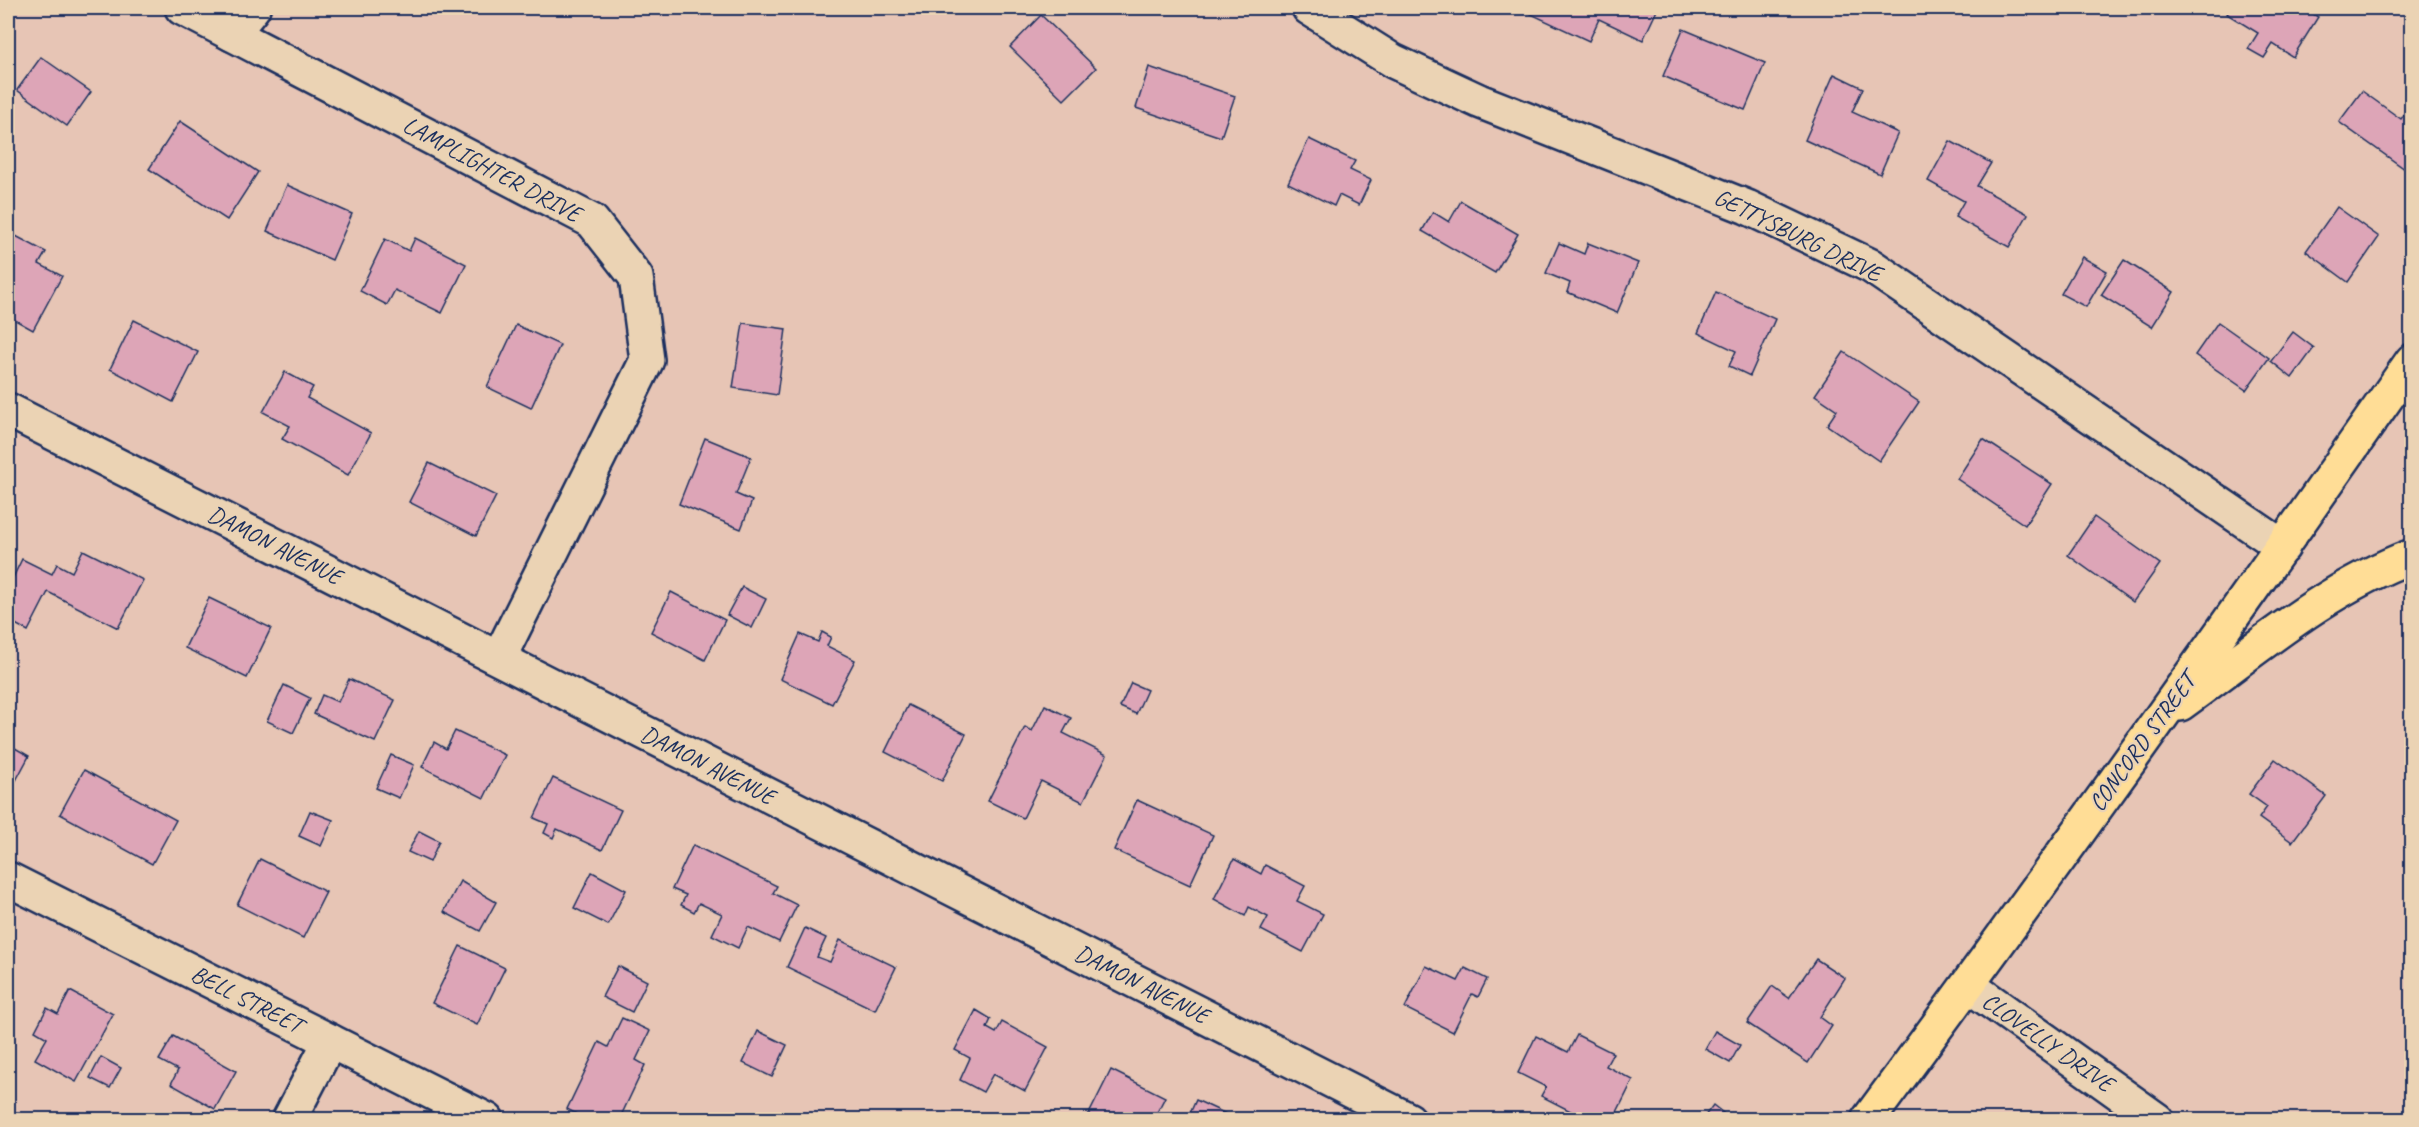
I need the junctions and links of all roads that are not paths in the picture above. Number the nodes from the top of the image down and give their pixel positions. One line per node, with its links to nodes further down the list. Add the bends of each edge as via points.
1 (182, 8): 4 (street, LAMPLIGHTER DRIVE)
2 (253, 8): 4 (street)
3 (1309, 8): 7 (street, GETTYSBURG DRIVE, via 1393,61 1479,101 1747,207 1871,266)
4 (232, 34): 9 (street, LAMPLIGHTER DRIVE, via 592,221 636,277 647,360)
5 (2412, 361): 7 (main road, CONCORD STREET)
6 (8, 410): 9 (street, DAMON AVENUE)
7 (2283, 547): 10 (main road, CONCORD STREET)
8 (2412, 556): 10 (main road, via 2354,582 2313,607)
9 (498, 658): 16 (street, DAMON AVENUE)
10 (2157, 721): 12 (main road, CONCORD STREET)
11 (8, 879): 13 (street, BELL STREET)
12 (1968, 985): 17 (main road, CONCORD STREET); 18 (street, CLOVELLY DRIVE)
13 (330, 1041): 14 (street); 15 (street, BELL STREET)
14 (289, 1119)
15 (487, 1119)
16 (1409, 1119)
17 (1868, 1119)
18 (2157, 1119)

